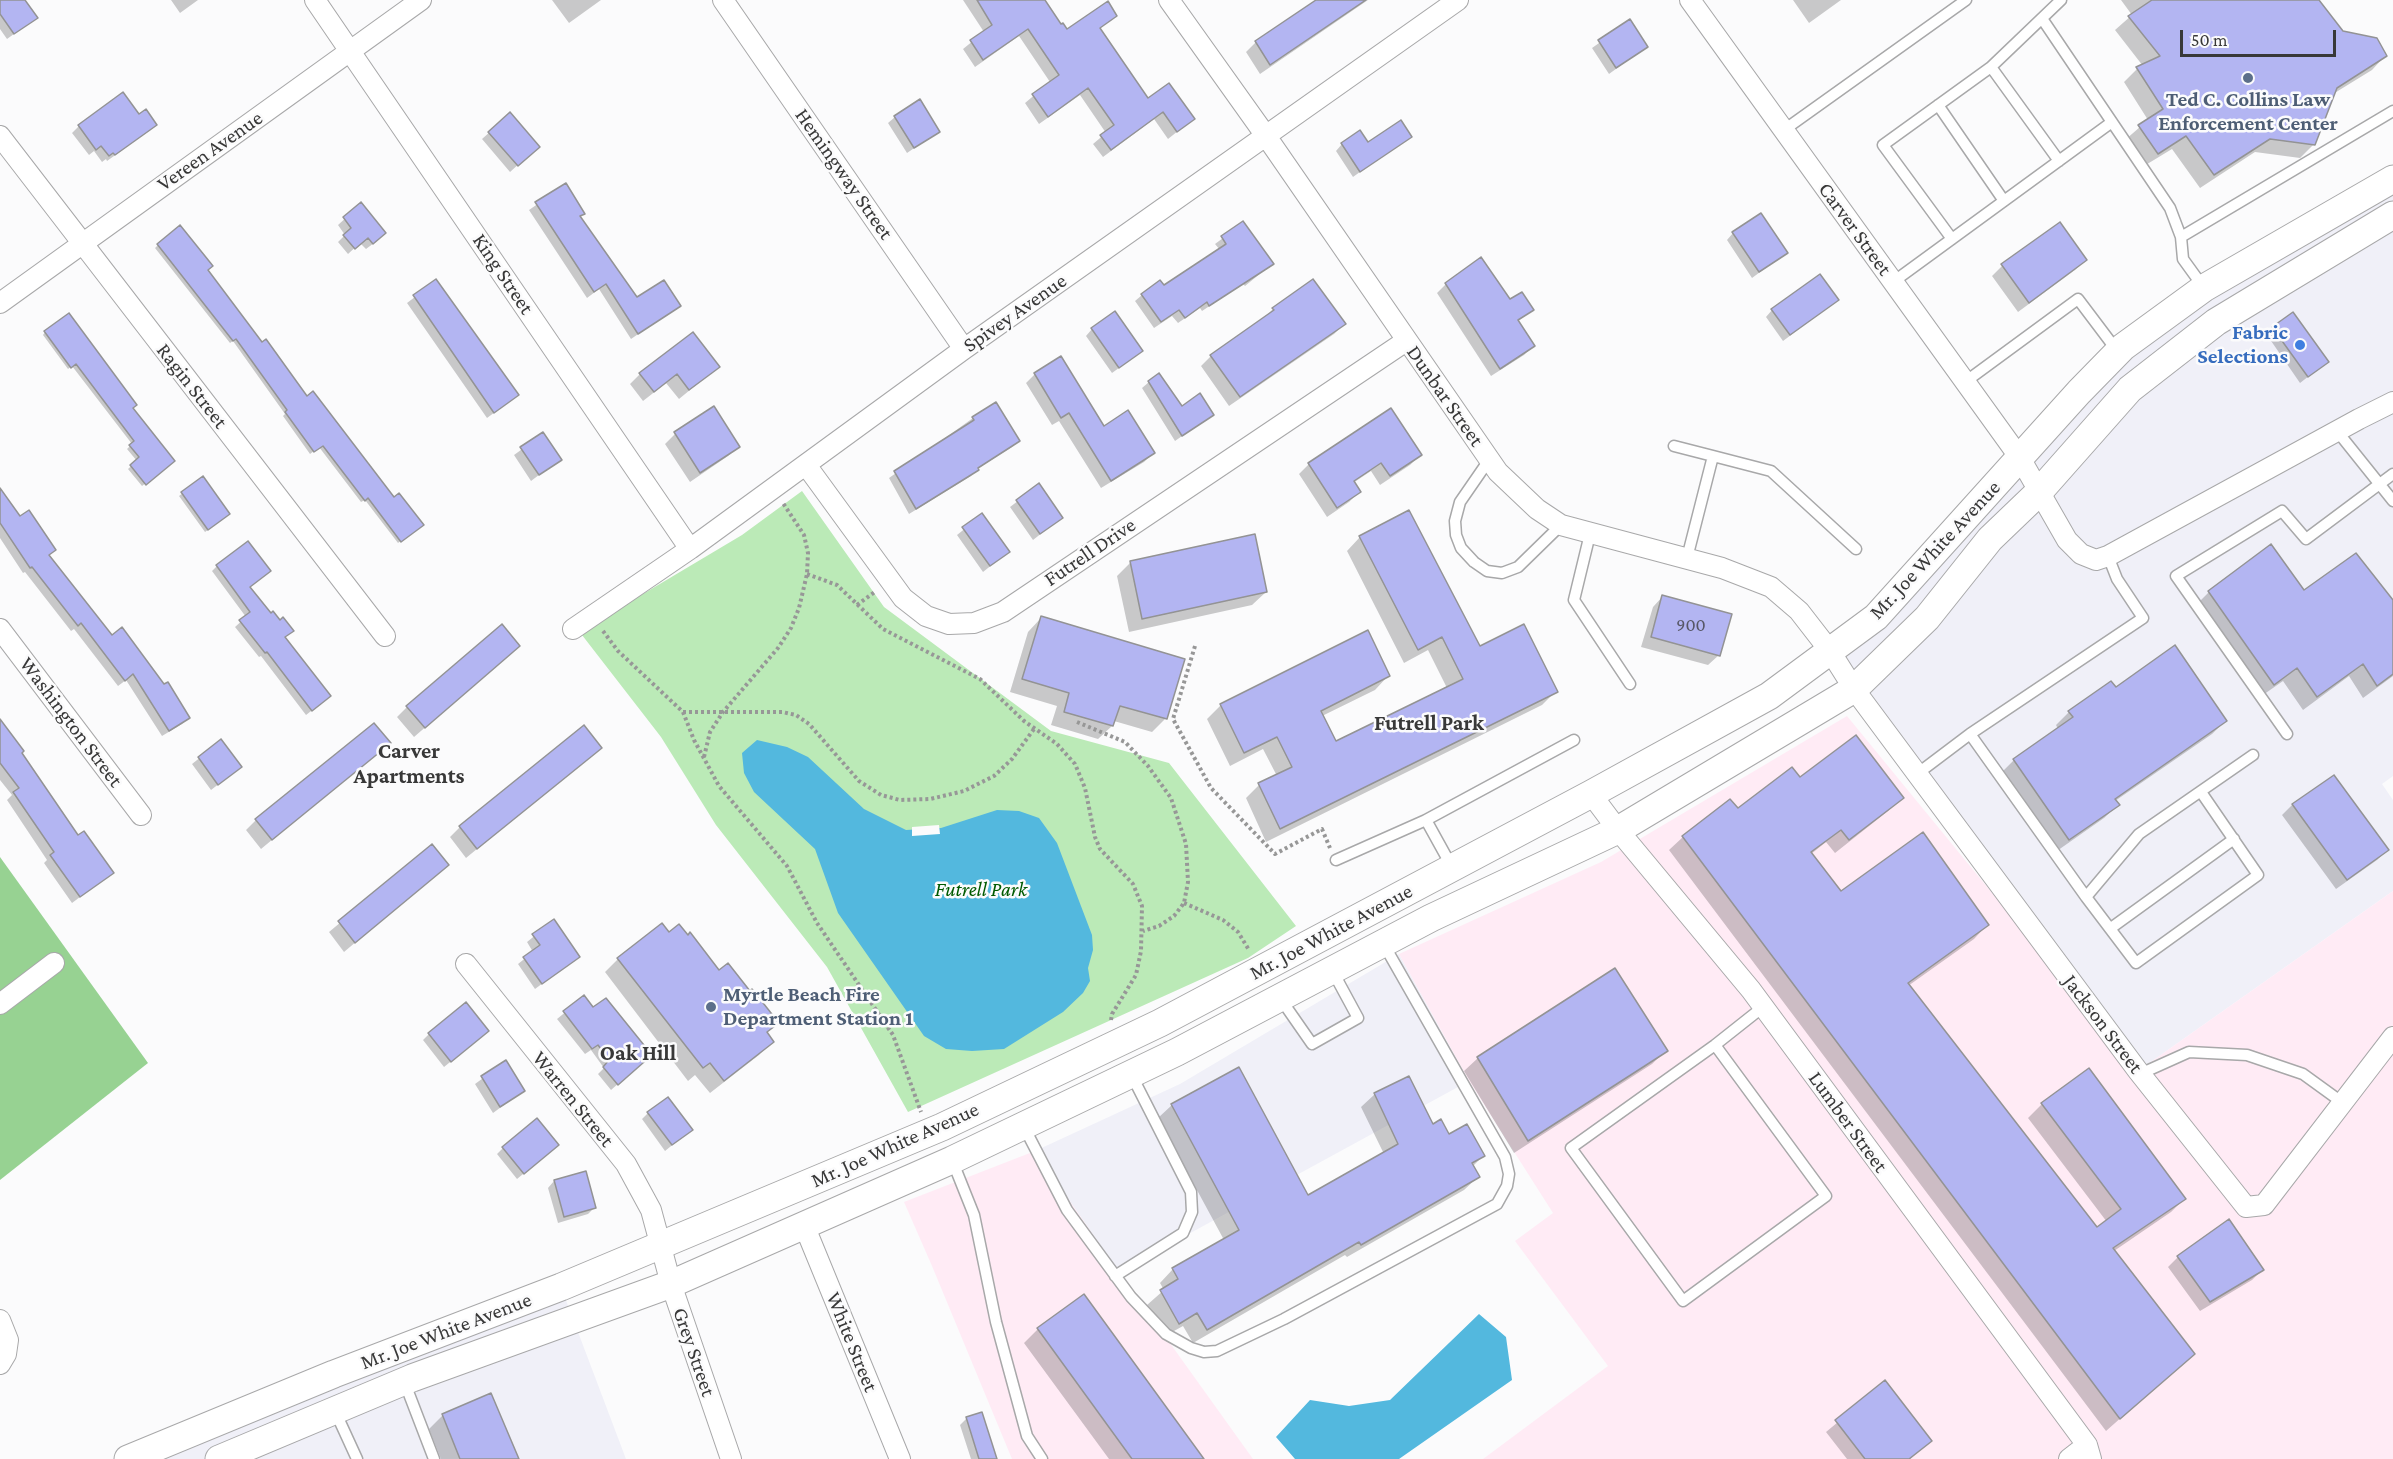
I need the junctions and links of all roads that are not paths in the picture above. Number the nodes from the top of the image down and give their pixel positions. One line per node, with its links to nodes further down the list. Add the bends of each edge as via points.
1 (315, 0): 10 (street, King Street)
2 (421, 0): 10 (street, Vereen Avenue)
3 (723, 0): 29 (street, Hemingway Street)
4 (1169, 0): 17 (street, Dunbar Street)
5 (1458, 0): 17 (street, Spivey Avenue)
6 (1690, 0): 15 (street, Carver Street)
7 (1966, 0): 15 (lane)
8 (2061, 0): 9 (lane)
9 (2043, 20): 11 (lane); 14 (lane)
10 (351, 51): 24 (street, Vereen Avenue); 45 (street, King Street)
11 (1991, 67): 12 (lane); 18 (lane)
12 (1938, 105): 20 (lane); 23 (lane, via 1884,145)
13 (2393, 111): 22 (lane)
14 (2112, 122): 18 (lane); 22 (lane, via 2170,208)
15 (1784, 130): 25 (street, Carver Street)
16 (0, 136): 24 (street, Ragin Street)
17 (1266, 136): 28 (street, Dunbar Street); 29 (street, Spivey Avenue)
18 (2059, 161): 20 (lane)
19 (2393, 179): 26 (main road, Mr. Joe White Avenue)
20 (2004, 201): 23 (lane)
21 (2393, 215): 41 (main road, Mr. Joe White Avenue, via 2216,322 2130,389)
22 (2181, 237): 26 (lane, via 2183,259)
23 (1952, 239): 25 (lane)
24 (82, 243): 27 (street, Vereen Avenue); 51 (street, Ragin Street)
25 (1893, 282): 31 (street, Carver Street)
26 (2204, 288): 30 (main road, Mr. Joe White Avenue)
27 (0, 303)
28 (1406, 341): 37 (street, Dunbar Street); 38 (street, Futrell Drive, via 1003,612 974,623 949,624 926,616 903,598)
29 (964, 349): 38 (street, Spivey Avenue)
30 (2118, 352): 31 (lane, via 2078,298); 36 (main road, Mr. Joe White Avenue)
31 (1965, 382): 36 (street, Carver Street)
32 (2393, 402): 33 (street)
33 (2337, 431): 40 (lane); 47 (street)
34 (1674, 446): 35 (lane)
35 (1713, 456): 46 (lane, via 1771,471); 48 (lane)
36 (2020, 458): 41 (street, Carver Street); 52 (main road, Mr. Joe White Avenue, via 1876,616)
37 (1489, 459): 43 (street, Dunbar Street, via 1537,509); 43 (lane, via 1460,502 1455,521 1461,548 1474,562 1487,571 1502,573 1518,567)
38 (806, 465): 45 (street, Spivey Avenue)
39 (2393, 474): 40 (lane)
40 (2379, 484): 42 (lane); 56 (lane, via 2306,539 2282,511 2176,576)
41 (2038, 493): 47 (street, Carver Street, via 2067,540 2081,554 2096,560); 54 (main road, Mr. Joe White Avenue, via 1990,539 1928,618)
42 (2393, 501)
43 (1561, 525): 44 (street, Dunbar Street)
44 (1590, 534): 48 (street, Dunbar Street); 53 (lane, via 1574,600)
45 (690, 549): 50 (street, Spivey Avenue)
46 (1856, 549)
47 (2108, 556): 55 (lane, via 2117,579 2143,618)
48 (1687, 558): 52 (street, Dunbar Street, via 1771,587 1799,611)
49 (0, 629): 62 (street, Washington Street)
50 (573, 629)
51 (386, 636)
52 (1830, 651): 54 (street, Jackson Street); 61 (main road, Mr. Joe White Avenue, via 1769,696)
53 (1630, 684)
54 (1854, 689): 59 (street, Jackson Street); 64 (main road, Mr. Joe White Avenue)
55 (1970, 734): 59 (lane); 68 (lane)
56 (2287, 734)
57 (1574, 740): 63 (lane)
58 (2253, 755): 60 (lane)
59 (1917, 774): 80 (street, Jackson Street)
60 (2201, 792): 65 (lane); 68 (lane, via 2139,834)
61 (1591, 794): 64 (street, Lumber Street); 67 (main road, Mr. Joe White Avenue)
62 (141, 815)
63 (1426, 820): 66 (lane); 67 (lane)
64 (1618, 830): 70 (main road, Mr. Joe White Avenue); 76 (street, Lumber Street)
65 (2234, 839): 69 (lane); 69 (lane, via 2258,875 2145,957 2136,963)
66 (1336, 860)
67 (1452, 868): 85 (main road, Mr. Joe White Avenue, via 1116,1044 928,1133)
68 (2086, 897): 69 (lane)
69 (2110, 928)
70 (1383, 943): 73 (main road, Mr. Joe White Avenue); 86 (lane, via 1505,1158 1509,1174 1497,1204 1217,1351 1191,1348 1166,1334)
71 (54, 963): 75 (street)
72 (466, 964): 85 (street, Warren Street, via 626,1164 651,1210)
73 (1332, 970): 74 (main road, Mr. Joe White Avenue); 74 (lane, via 1358,1018 1312,1044)
74 (1280, 998): 79 (main road, Mr. Joe White Avenue)
75 (0, 1004)
76 (1763, 1007): 78 (lane); 92 (street, Lumber Street)
77 (2393, 1037): 81 (street, Jackson Street)
78 (1715, 1045): 78 (lane, via 1571,1148 1683,1301 1826,1196)
79 (1131, 1074): 82 (main road, Mr. Joe White Avenue); 86 (lane, via 1191,1192 1192,1212 1183,1233)
80 (2140, 1074): 81 (lane, via 2189,1052 2247,1055 2303,1074); 81 (street, Jackson Street, via 2246,1208 2264,1205)
81 (2343, 1103)
82 (1023, 1125): 83 (main road, Mr. Joe White Avenue); 86 (lane, via 1067,1210)
83 (952, 1160): 84 (main road, Mr. Joe White Avenue); 99 (lane, via 974,1215 996,1322 1027,1436)
84 (804, 1225): 87 (main road, Mr. Joe White Avenue); 98 (street, White Street)
85 (661, 1245): 87 (street, Grey Street); 93 (main road, Mr. Joe White Avenue)
86 (1115, 1276)
87 (671, 1284): 90 (main road, Mr. Joe White Avenue); 97 (street, Grey Street)
88 (0, 1320): 89 (street, via 8,1340)
89 (0, 1364)
90 (404, 1382): 91 (main road, Mr. Joe White Avenue); 96 (lane)
91 (335, 1410): 94 (main road, Mr. Joe White Avenue); 95 (lane)
92 (2089, 1452): 100 (street)
93 (128, 1459)
94 (219, 1459)
95 (357, 1459)
96 (434, 1459)
97 (731, 1459)
98 (900, 1459)
99 (1042, 1459)
100 (2069, 1459)

